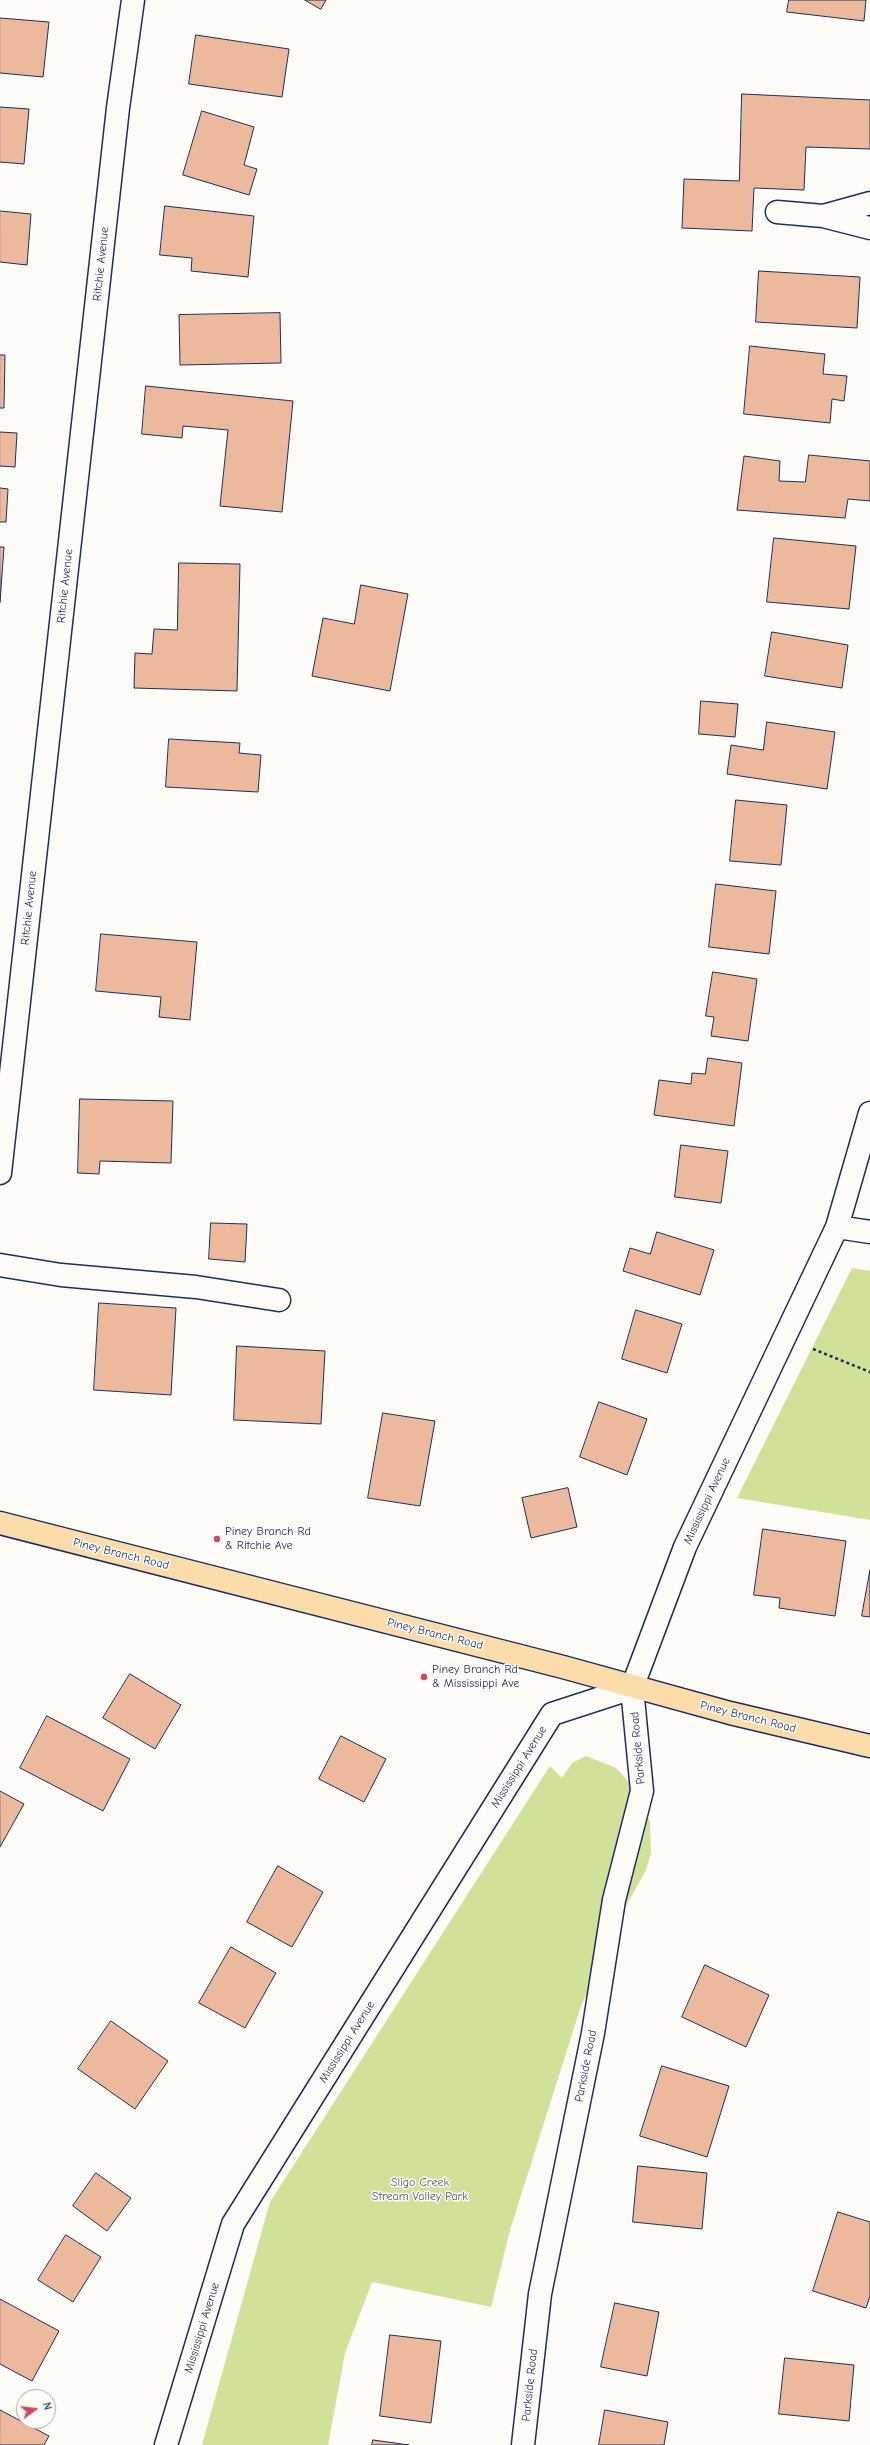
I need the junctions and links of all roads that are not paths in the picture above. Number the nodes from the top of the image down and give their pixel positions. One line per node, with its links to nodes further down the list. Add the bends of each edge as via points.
1 (134, 0): 7 (street, Ritchie Avenue, via 118,108)
2 (870, 203): 4 (street)
3 (778, 212): 4 (street)
4 (823, 216): 5 (street)
5 (870, 228)
6 (870, 1113): 8 (street, Mississippi Avenue)
7 (0, 1173)
8 (837, 1227): 9 (street); 13 (street, Mississippi Avenue, via 685,1547)
9 (870, 1232)
10 (0, 1265): 11 (street, via 61,1275 196,1287)
11 (279, 1300)
12 (0, 1523): 13 (main road, Piney Branch Road, via 563,1667)
13 (632, 1688): 14 (main road, Piney Branch Road); 15 (street, Mississippi Avenue, via 552,1714 233,2224); 16 (street, Parkside Road, via 642,1791 614,1900 593,2033 540,2294)
14 (870, 1746)
15 (166, 2445)
16 (523, 2445)

